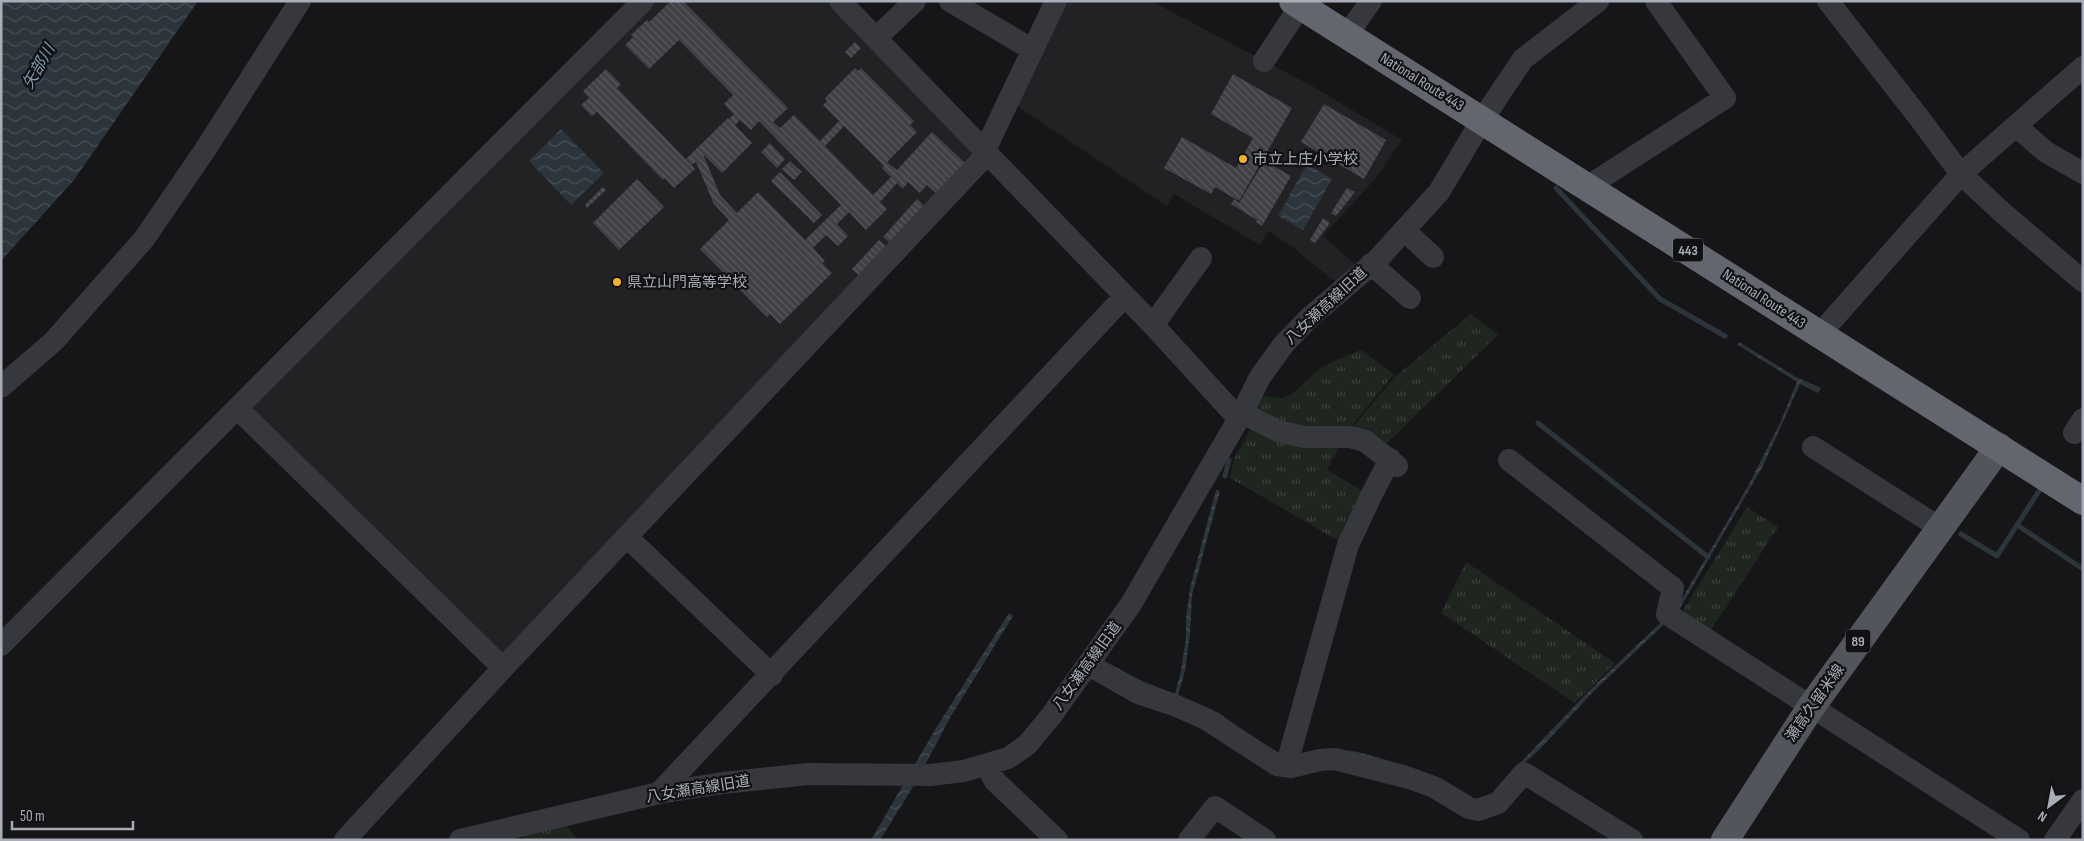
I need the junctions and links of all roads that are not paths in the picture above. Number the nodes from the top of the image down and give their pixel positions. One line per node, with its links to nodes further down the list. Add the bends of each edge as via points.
1 (300, 1): 32 (street, via 144,239 54,341)
2 (643, 1): 33 (street)
3 (840, 1): 13 (street)
4 (915, 1): 13 (street)
5 (950, 1): 14 (street)
6 (1056, 1): 14 (street)
7 (1371, 1): 12 (street)
8 (1598, 1): 17 (street, 八女瀬高線旧道, via 1523,60)
9 (1656, 1): 22 (street, via 1725,98)
10 (1828, 1): 21 (street)
11 (1296, 3): 12 (highway, National Route 443 / 443); 15 (street)
12 (1347, 35): 17 (highway, National Route 443 / 443)
13 (876, 38): 19 (street)
14 (1033, 50): 19 (street)
15 (1264, 61)
16 (2083, 66): 18 (street)
17 (1482, 120): 22 (highway, National Route 443 / 443); 23 (street, 八女瀬高線旧道, via 1439,192)
18 (2016, 126): 20 (street, via 2046,152); 21 (street)
19 (986, 152): 28 (street); 40 (street)
20 (2083, 173)
21 (1961, 174): 27 (street); 31 (street)
22 (1588, 187): 31 (highway, National Route 443 / 443)
23 (1404, 230): 24 (street); 26 (street, 八女瀬高線旧道)
24 (1433, 257)
25 (1201, 258): 30 (street)
26 (1371, 264): 29 (street); 34 (street, 八女瀬高線旧道, via 1284,344 1260,377)
27 (2083, 281)
28 (1125, 296): 30 (street); 44 (street)
29 (1410, 298)
30 (1153, 325): 34 (street)
31 (1819, 335): 35 (highway, National Route 443 / 443)
32 (1, 387)
33 (238, 409): 41 (street); 43 (street)
34 (1241, 416): 42 (street, 八女瀬高線旧道, via 1131,604); 46 (street, via 1278,431 1304,437 1365,441 1394,463 1371,496 1348,545)
35 (1999, 447): 38 (highway, National Route 443 / 443); 39 (main road, 瀬高久留米線 / 89)
36 (1813, 448): 39 (street)
37 (1509, 460): 45 (street, via 1673,588 1667,614)
38 (2083, 501)
39 (1940, 528): 45 (main road, 瀬高久留米線 / 89)
40 (627, 537): 43 (street); 44 (street)
41 (1, 645)
42 (1089, 664): 47 (street, 八女瀬高線旧道, via 1027,745 1008,758); 55 (street, via 1138,692 1206,719 1277,765 1291,767 1335,759 1426,784 1478,810 1498,803 1524,773)
43 (503, 668): 50 (street)
44 (772, 675): 48 (street)
45 (1811, 707): 56 (main road, 瀬高久留米線 / 89); 57 (street)
46 (1290, 753)
47 (988, 764): 48 (street, 八女瀬高線旧道, via 930,775 808,774); 52 (street, via 995,780)
48 (659, 793): 51 (street, 八女瀬高線旧道)
49 (2083, 800): 58 (street)
50 (345, 840)
51 (460, 840)
52 (1057, 840)
53 (1189, 840): 54 (street, via 1214,807)
54 (1265, 840)
55 (1632, 840)
56 (1725, 840)
57 (2019, 840)
58 (2055, 840)

